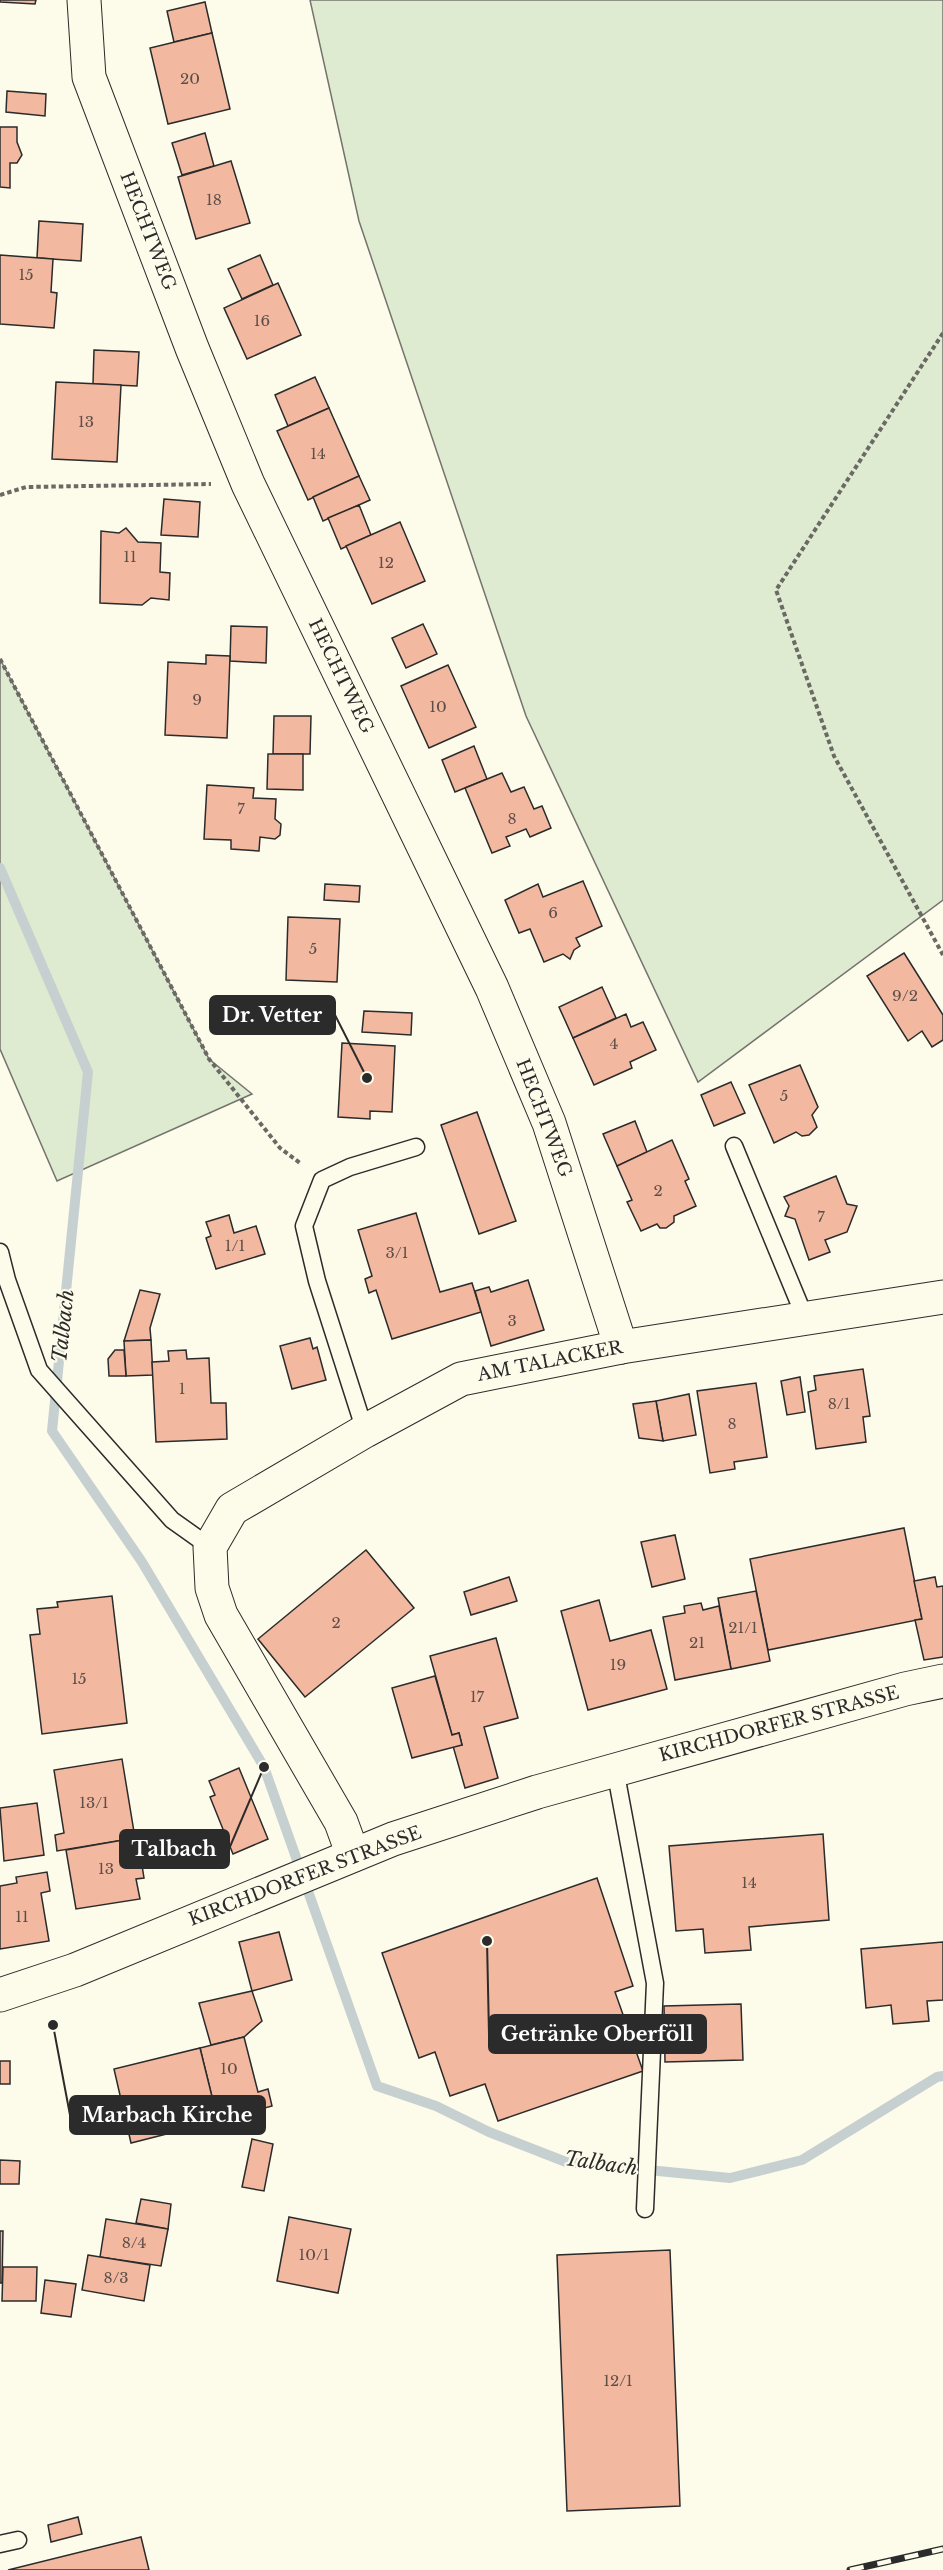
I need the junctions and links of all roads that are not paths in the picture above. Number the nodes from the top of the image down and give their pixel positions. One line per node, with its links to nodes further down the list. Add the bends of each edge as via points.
1 (84, 0): 7 (street, HECHTWEG, via 89,76 192,348 248,484 492,988 549,1123)
2 (734, 1146): 6 (lane)
3 (416, 1147): 8 (lane, via 322,1180 304,1226 317,1281)
4 (0, 1252): 9 (lane, via 39,1370 172,1520)
5 (943, 1297): 6 (street, AM TALACKER)
6 (806, 1320): 7 (street, AM TALACKER)
7 (621, 1347): 8 (street, AM TALACKER, via 461,1378)
8 (365, 1431): 9 (street, AM TALACKER, via 232,1509)
9 (210, 1547): 12 (street, via 212,1588 221,1616 340,1822)
10 (943, 1681): 11 (street, KIRCHDORFER STRASSE)
11 (615, 1769): 12 (street, KIRCHDORFER STRASSE); 14 (lane, via 655,1983)
12 (352, 1855): 13 (street, KIRCHDORFER STRASSE, via 75,1970)
13 (0, 1995)
14 (645, 2202)
15 (18, 2540): 16 (lane)
16 (0, 2544)

